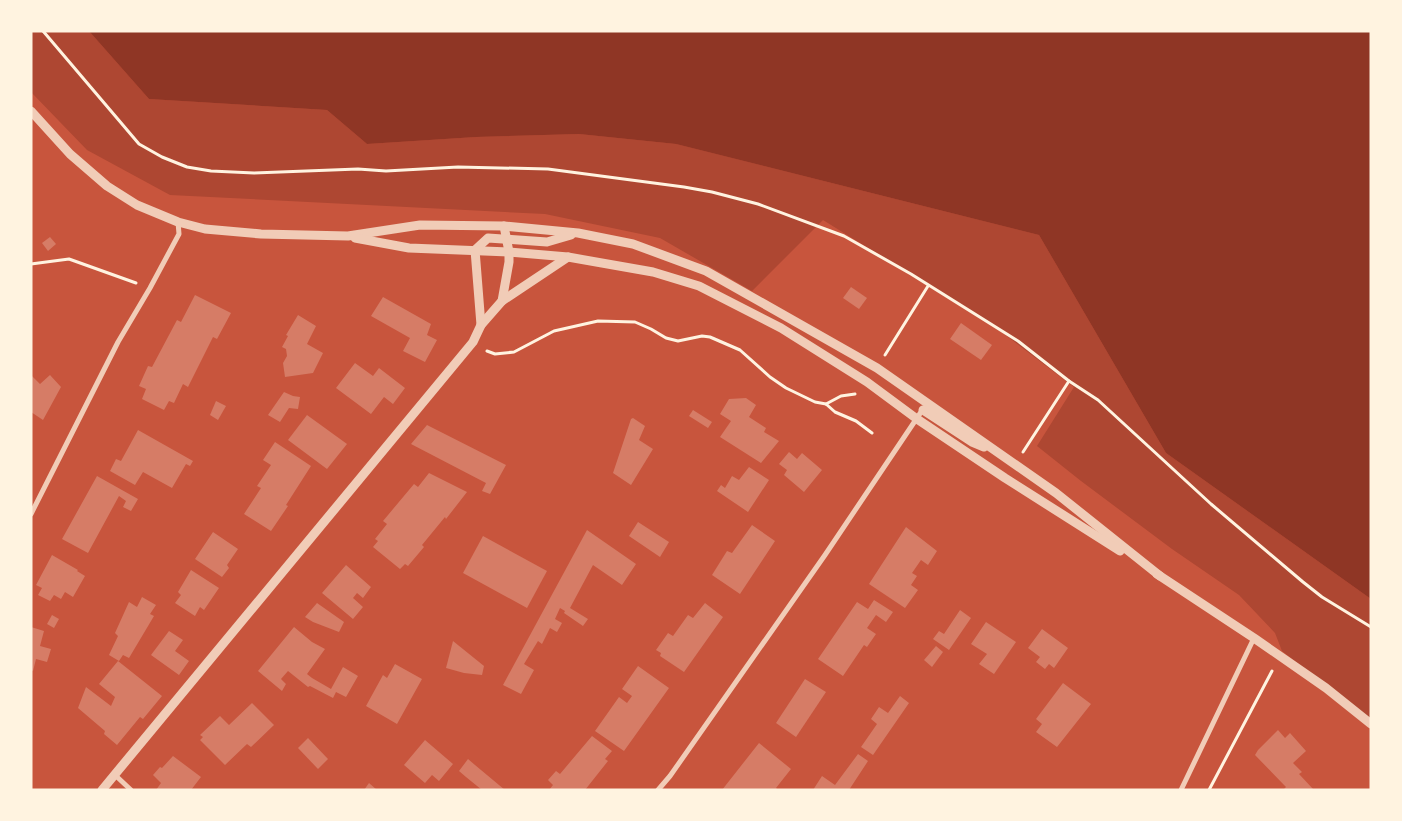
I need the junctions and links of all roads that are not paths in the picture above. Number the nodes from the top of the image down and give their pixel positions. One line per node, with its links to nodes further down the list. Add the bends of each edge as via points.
1 (31, 111): 2 (street, via 70,154 108,186 138,205)
2 (178, 222): 5 (street, via 205,229 261,234); 14 (street, via 179,234 118,342)
3 (504, 226): 4 (street); 5 (street, via 420,225); 6 (street)
4 (578, 233): 6 (street, via 547,242); 12 (street, via 633,244 706,271 877,368)
5 (348, 236): 7 (street, via 409,248)
6 (507, 240): 7 (street, via 488,238); 8 (street)
7 (475, 250): 8 (street); 11 (street)
8 (509, 252): 9 (street); 10 (street)
9 (568, 257): 10 (street); 13 (street, via 653,272 699,286 782,328 868,382)
10 (502, 300): 11 (street)
11 (480, 325): 18 (street, via 473,342)
12 (925, 406): 13 (street); 15 (street, via 972,442 998,452 1056,493)
13 (917, 419): 15 (street); 21 (street)
14 (31, 514)
15 (1160, 576): 16 (street)
16 (1254, 638): 17 (street); 22 (street)
17 (1371, 724)
18 (115, 775): 19 (street); 20 (street)
19 (102, 790)
20 (132, 790)
21 (658, 790)
22 (1182, 790)

